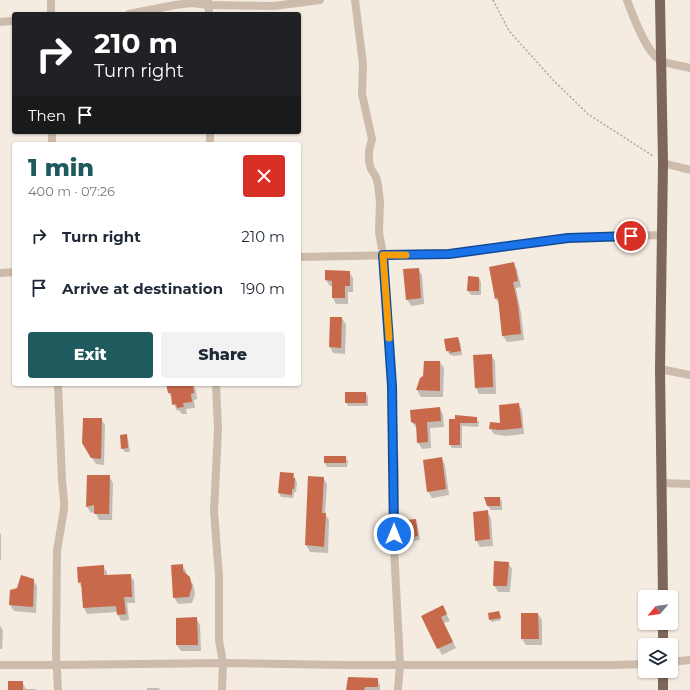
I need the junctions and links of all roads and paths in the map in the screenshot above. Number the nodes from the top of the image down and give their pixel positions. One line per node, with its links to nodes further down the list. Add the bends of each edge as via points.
1 (51, 0): 8 (street)
2 (320, 0): 7 (street, via 274,6)
3 (355, 0): 17 (street, via 363,64 362,94 372,139 369,162 378,185 379,232)
4 (493, 0): 14 (path, via 509,31 588,114)
5 (627, 0): 12 (street, via 646,45)
6 (660, 0): 12 (main road)
7 (208, 3): 9 (street, via 175,5)
8 (51, 12)
9 (139, 12)
10 (0, 22): 11 (street)
11 (12, 22)
12 (660, 61): 13 (street); 14 (main road)
13 (690, 68)
14 (663, 163): 15 (street); 16 (main road)
15 (690, 170)
16 (663, 235): 17 (street, via 568,238 449,254); 21 (main road)
17 (383, 255): 18 (street); 31 (street, via 392,386 394,548)
18 (301, 257)
19 (12, 272): 20 (street)
20 (0, 273)
21 (660, 369): 22 (street); 25 (main road)
22 (690, 375)
23 (58, 386): 34 (street, via 64,505 58,551)
24 (216, 386): 30 (street, via 218,430 214,511)
25 (661, 483): 26 (street); 27 (main road)
26 (690, 484)
27 (662, 590)
28 (690, 660): 29 (street)
29 (678, 661)
30 (223, 663): 31 (street); 34 (street); 37 (street)
31 (400, 664): 32 (street); 38 (street)
32 (638, 664)
33 (0, 665): 34 (street)
34 (57, 666): 36 (street)
35 (663, 678): 39 (main road)
36 (58, 690)
37 (222, 690)
38 (398, 690)
39 (663, 690)

